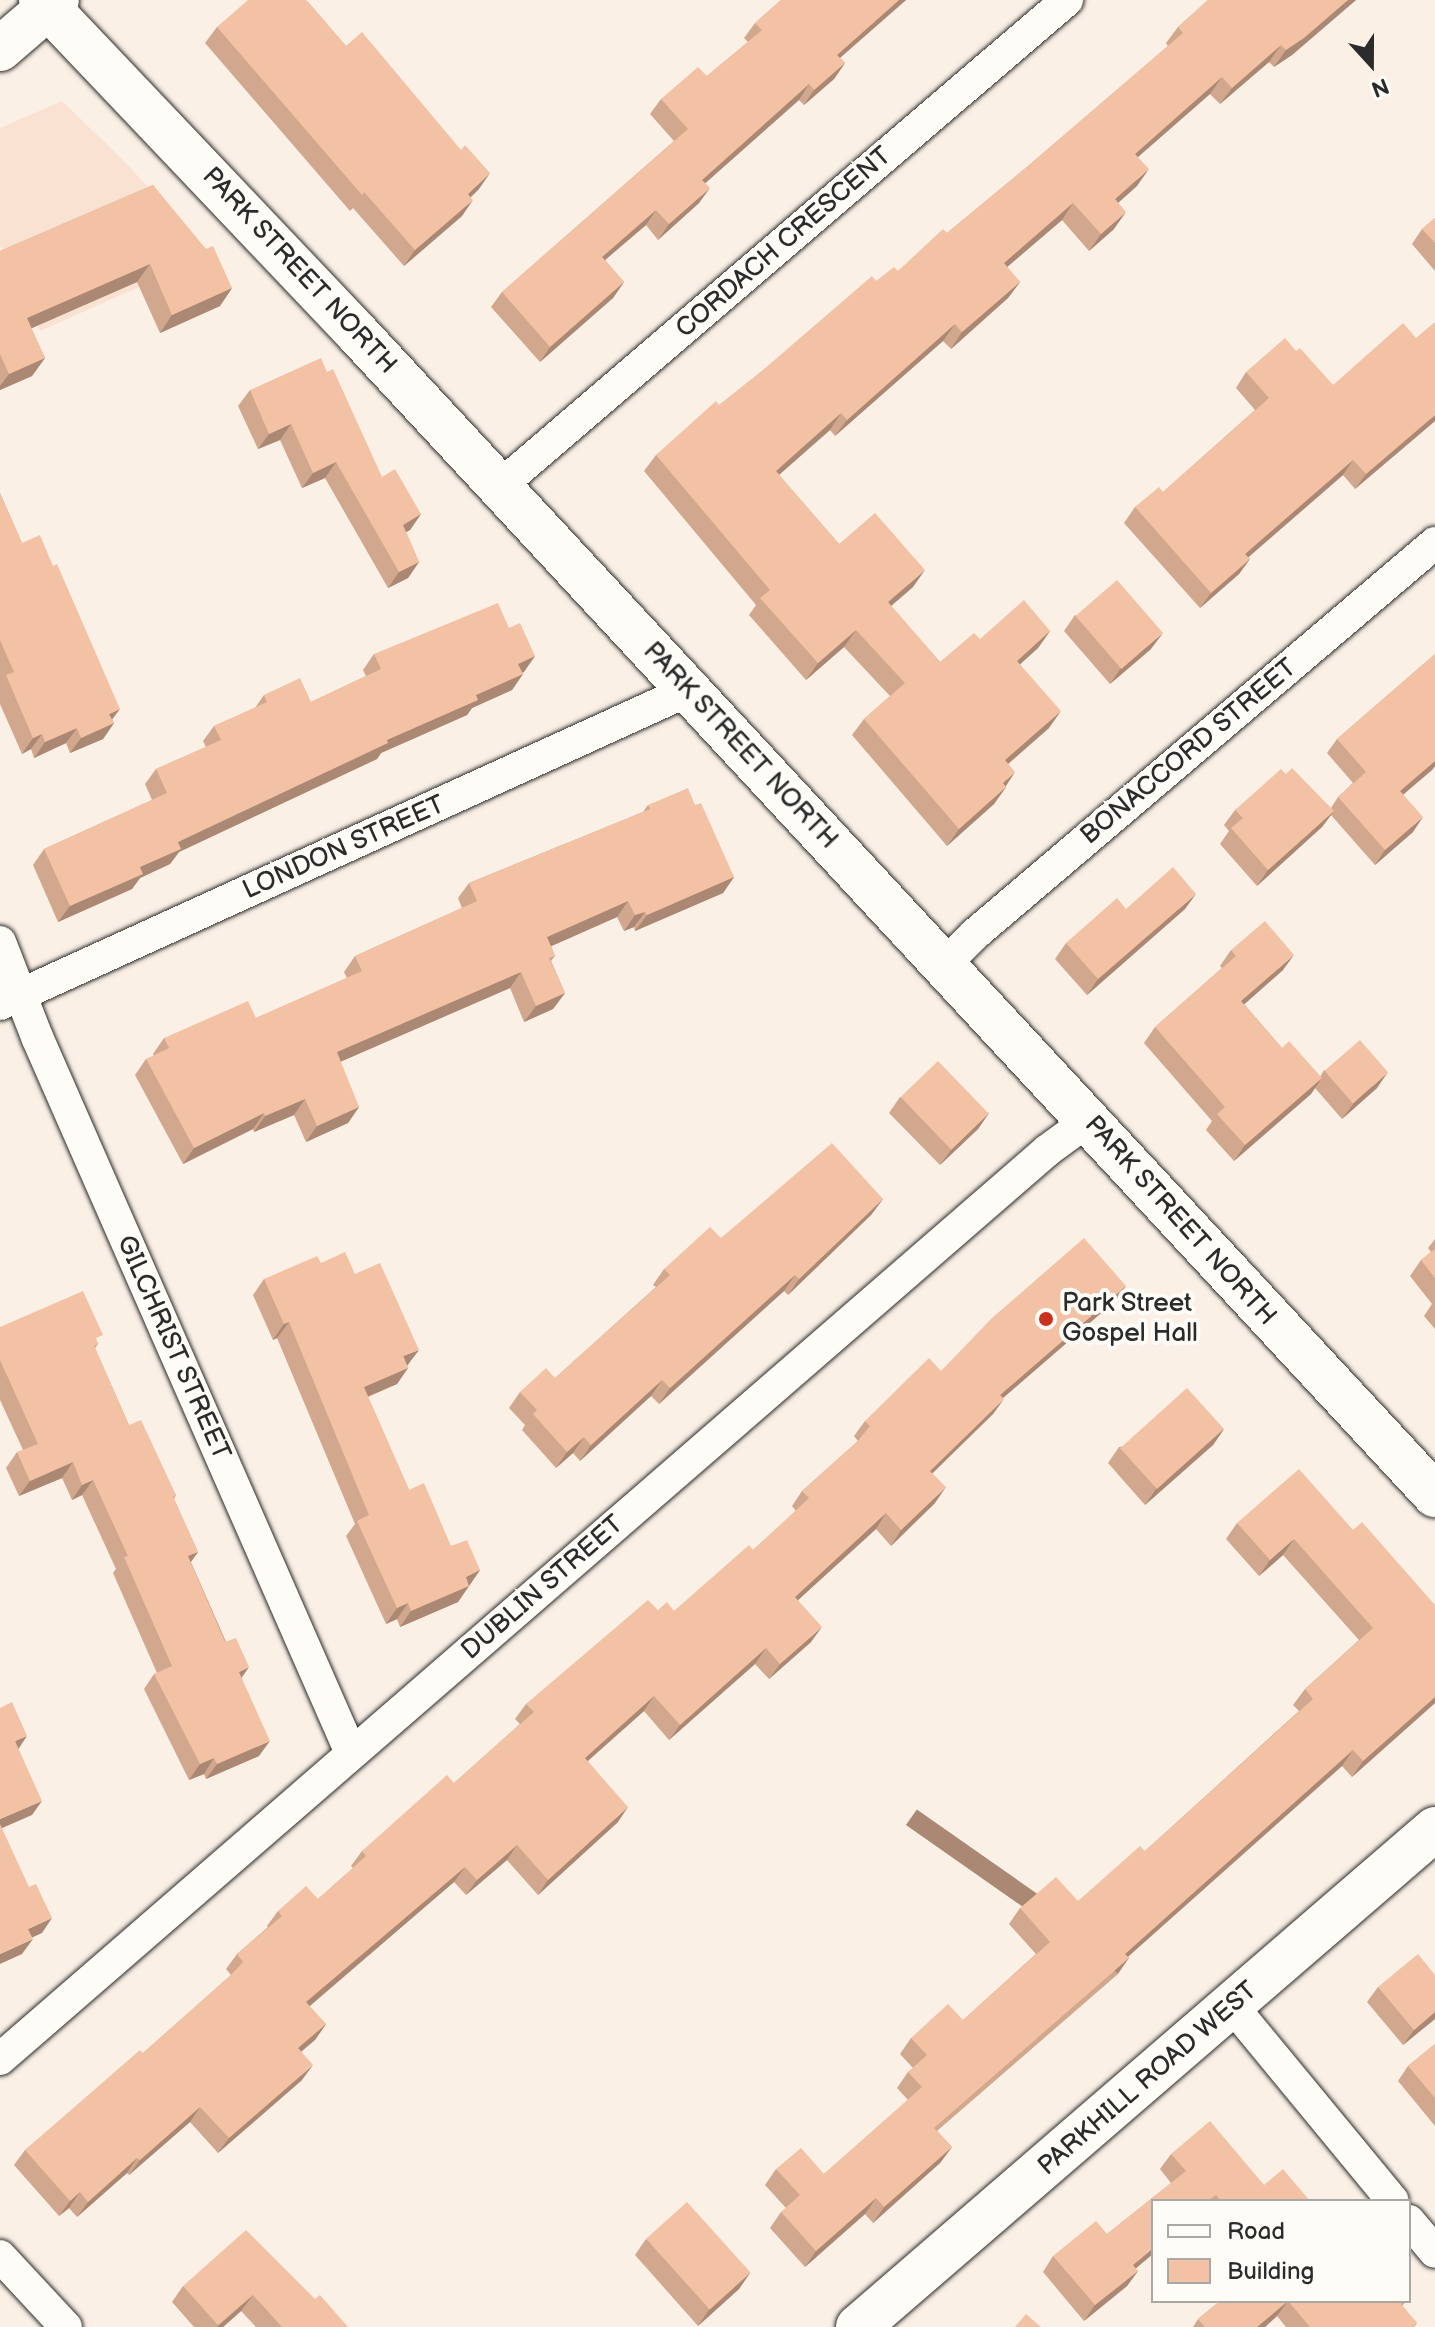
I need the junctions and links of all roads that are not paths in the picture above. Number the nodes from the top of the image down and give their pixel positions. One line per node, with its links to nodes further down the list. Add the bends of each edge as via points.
1 (1067, 0): 4 (street, CORDACH CRESCENT)
2 (49, 2): 3 (street); 4 (street, PARK STREET NORTH)
3 (0, 49)
4 (500, 486): 6 (street, PARK STREET NORTH)
5 (1435, 543): 8 (street, BONACCORD STREET)
6 (687, 691): 8 (street, PARK STREET NORTH); 9 (street, LONDON STREET)
7 (0, 942): 9 (street, GILCHRIST STREET)
8 (945, 964): 10 (street, PARK STREET NORTH)
9 (11, 999): 12 (street, GILCHRIST STREET, via 37,1037)
10 (1089, 1120): 11 (street, PARK STREET NORTH); 12 (street, DUBLIN STREET)
11 (1435, 1495)
12 (351, 1753): 15 (street, DUBLIN STREET)
13 (1435, 1829): 14 (street, PARKHILL ROAD WEST)
14 (1233, 2007): 16 (street); 21 (street, PARKHILL ROAD WEST)
15 (0, 2059)
16 (1391, 2199)
17 (1411, 2223): 18 (street)
18 (1435, 2252)
19 (0, 2256): 20 (street)
20 (66, 2327)
21 (858, 2327)

